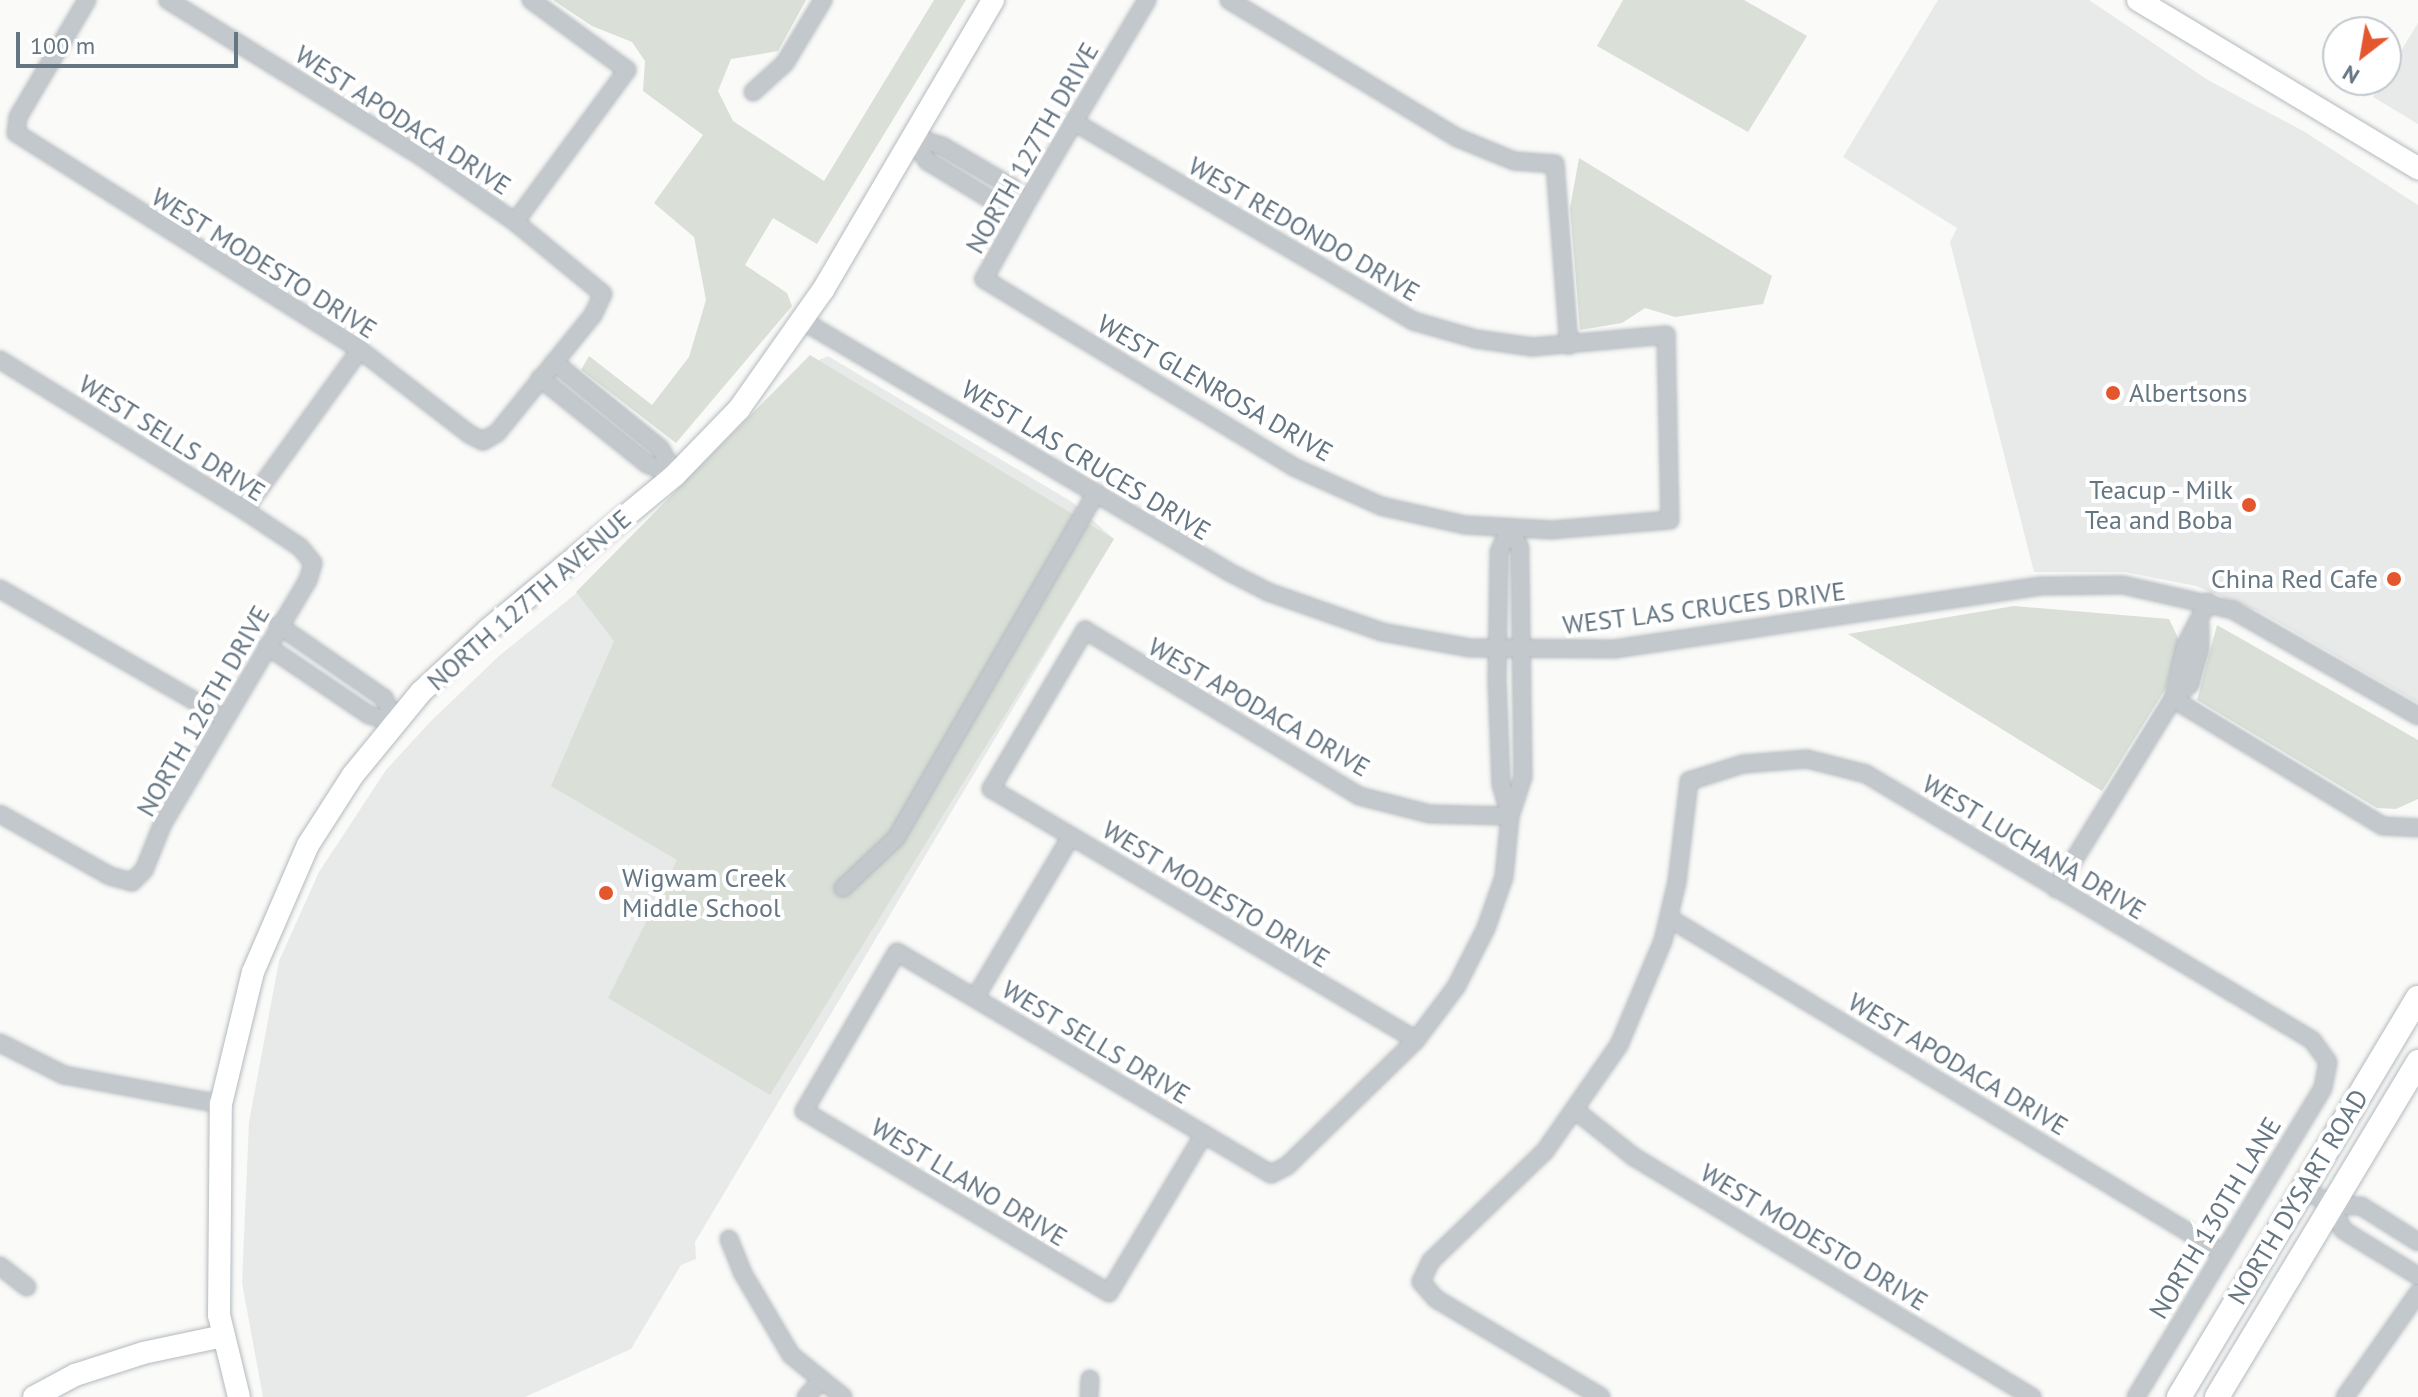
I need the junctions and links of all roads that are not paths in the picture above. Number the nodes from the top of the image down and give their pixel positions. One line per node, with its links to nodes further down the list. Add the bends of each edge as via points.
1 (87, 0): 18 (street, WEST MODESTO DRIVE, via 18,117 16,133)
2 (168, 0): 14 (street, WEST APODACA DRIVE)
3 (531, 0): 14 (street, via 627,70)
4 (823, 0): 9 (street, via 785,63)
5 (993, 0): 11 (street, NORTH 127TH AVENUE)
6 (1147, 0): 10 (street, NORTH 127TH DRIVE)
7 (1229, 0): 17 (street, via 1458,138 1514,161 1555,164)
8 (2138, 0): 12 (street)
9 (753, 92)
10 (1074, 122): 13 (street, NORTH 127TH DRIVE); 17 (street, WEST REDONDO DRIVE, via 1413,321 1476,339 1532,347)
11 (911, 136): 13 (street, via 927,161 998,204); 16 (street, NORTH 127TH AVENUE)
12 (2418, 168)
13 (1024, 207): 15 (street, NORTH 127TH DRIVE)
14 (515, 222): 20 (street, WEST APODACA DRIVE, via 603,294)
15 (984, 279): 26 (street, WEST GLENROSA DRIVE, via 1294,467 1381,506 1465,525)
16 (803, 321): 22 (street, NORTH 127TH AVENUE, via 739,409); 23 (street, WEST LAS CRUCES DRIVE)
17 (1569, 345): 25 (street, WEST REDONDO DRIVE, via 1666,335)
18 (360, 350): 21 (street, WEST MODESTO DRIVE, via 483,441 497,433); 24 (street)
19 (0, 360): 24 (street, WEST SELLS DRIVE)
20 (554, 362): 21 (street); 22 (street, via 660,448)
21 (540, 378): 22 (street, via 647,464)
22 (675, 475): 38 (street, NORTH 127TH AVENUE, via 489,629)
23 (1096, 493): 33 (street, WEST LAS CRUCES DRIVE, via 1227,571 1293,602 1382,632); 43 (street, via 896,838)
24 (244, 510): 27 (street, WEST SELLS DRIVE, via 300,547)
25 (1670, 520): 26 (street, WEST GLENROSA DRIVE, via 1552,530)
26 (1510, 528): 33 (street, via 1499,552); 34 (street, via 1520,548)
27 (313, 563): 30 (street, NORTH 126TH DRIVE)
28 (0, 589): 37 (street)
29 (2208, 602): 34 (street, WEST LAS CRUCES DRIVE, via 2082,582 1643,646); 35 (street, via 2186,669 2190,684); 36 (street, WEST LAS CRUCES DRIVE, via 2269,627)
30 (278, 625): 32 (street, NORTH 126TH DRIVE); 38 (street, via 384,698)
31 (1085, 630): 40 (street, WEST APODACA DRIVE, via 1359,796 1430,814); 42 (street, WEST MODESTO DRIVE, via 991,789)
32 (267, 646): 37 (street, NORTH 126TH DRIVE); 38 (street, via 369,715)
33 (1498, 650): 34 (street, WEST LAS CRUCES DRIVE); 40 (street, via 1501,784)
34 (1519, 650): 40 (street, via 1523,777)
35 (2173, 699): 41 (street, via 2383,826); 44 (street)
36 (2418, 716)
37 (223, 717): 39 (street, NORTH 126TH DRIVE, via 163,823 144,870 132,882 110,876)
38 (395, 722): 52 (street, NORTH 127TH AVENUE, via 332,807 287,886 253,972)
39 (0, 814)
40 (1510, 816): 48 (street, via 1504,877 1486,928 1456,987)
41 (2418, 828)
42 (1071, 836): 46 (street); 48 (street, WEST MODESTO DRIVE)
43 (843, 888)
44 (2056, 889): 45 (street, WEST LUCHANA DRIVE, via 1866,774 1807,759 1743,764 1689,781); 50 (street, WEST LUCHANA DRIVE, via 2312,1040)
45 (1669, 918): 54 (street, via 1652,978 1619,1045); 60 (street, WEST APODACA DRIVE)
46 (975, 998): 53 (street, WEST SELLS DRIVE, via 897,952); 55 (street, WEST SELLS DRIVE)
47 (2418, 998): 56 (main road, NORTH DYSART ROAD)
48 (1416, 1040): 55 (street, WEST SELLS DRIVE, via 1287,1166 1271,1174)
49 (0, 1043): 52 (street, via 64,1075)
50 (2328, 1062): 60 (street, NORTH 130TH LANE, via 2323,1088)
51 (2418, 1062): 57 (main road, NORTH DYSART ROAD)
52 (221, 1104): 65 (street, NORTH 127TH AVENUE, via 216,1263)
53 (804, 1111): 55 (street, WEST LLANO DRIVE, via 1109,1293)
54 (1576, 1111): 73 (street, via 1545,1151 1431,1261 1421,1282 1436,1299); 74 (street, WEST MODESTO DRIVE, via 1634,1157)
55 (1204, 1134)
56 (2304, 1188): 57 (street); 76 (main road, NORTH DYSART ROAD)
57 (2332, 1206): 59 (street, via 2361,1206); 62 (street, via 2343,1230); 77 (main road, NORTH DYSART ROAD)
58 (729, 1239): 67 (street, via 772,1328)
59 (2418, 1242)
60 (2221, 1252): 75 (street, NORTH 130TH LANE)
61 (0, 1266): 63 (street)
62 (2418, 1276)
63 (27, 1287)
64 (2418, 1293): 78 (street)
65 (223, 1336): 68 (street, via 143,1353 75,1375); 69 (street, NORTH 127TH AVENUE)
66 (1090, 1379): 72 (street)
67 (820, 1382): 70 (street); 71 (street)
68 (34, 1397)
69 (239, 1397)
70 (806, 1397)
71 (843, 1397)
72 (1089, 1397)
73 (1601, 1397)
74 (2032, 1397)
75 (2136, 1397)
76 (2179, 1397)
77 (2217, 1397)
78 (2345, 1397)

